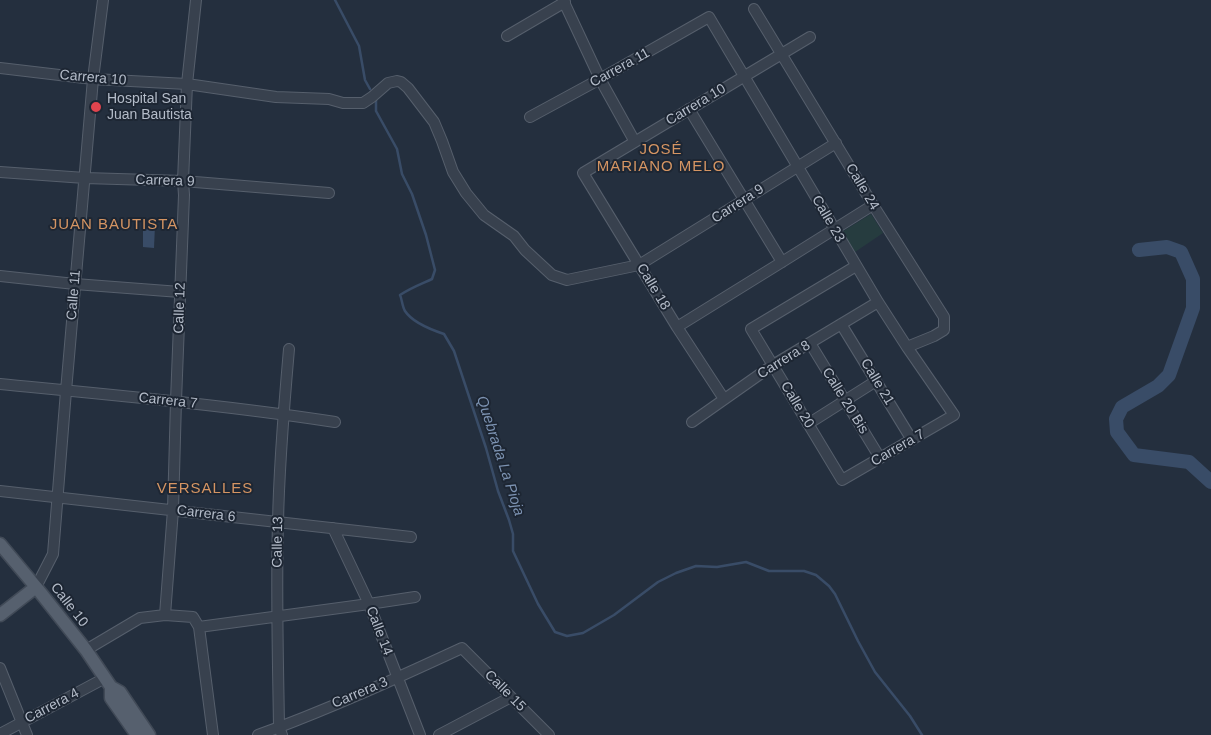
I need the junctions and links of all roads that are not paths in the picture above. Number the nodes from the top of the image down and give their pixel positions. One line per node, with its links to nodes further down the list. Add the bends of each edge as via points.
1 (103, 0): 11 (street, Calle 11)
2 (196, 0): 13 (street, Calle 12)
3 (564, 1): 6 (street); 12 (street)
4 (754, 9): 8 (street, Calle 24)
5 (709, 18): 10 (street, Calle 23); 12 (street, Carrera 11)
6 (508, 36)
7 (810, 37): 8 (street, Carrera 10)
8 (782, 54): 10 (street, Carrera 10); 18 (street, Calle 24)
9 (0, 68): 11 (street, Carrera 10)
10 (744, 76): 15 (street, Carrera 10); 19 (street, Calle 23)
11 (93, 79): 13 (street, Carrera 10); 22 (street, Calle 11)
12 (600, 79): 16 (street, Carrera 11); 17 (street)
13 (187, 84): 14 (street, Carrera 10); 23 (street, Calle 12)
14 (276, 97): 29 (street, Carrera 9, via 363,103 388,83 401,82 434,122 453,172 466,194 552,275 567,280)
15 (689, 109): 17 (street, Carrera 10); 25 (street)
16 (530, 117)
17 (635, 142): 21 (street, Carrera 10)
18 (836, 143): 19 (street, Carrera 9); 26 (street, Calle 24)
19 (798, 166): 25 (street, Carrera 9); 27 (street, Calle 23)
20 (0, 172): 22 (street, Carrera 9)
21 (583, 173): 29 (street, Calle 18)
22 (85, 178): 23 (street, Carrera 9); 32 (street, Calle 11)
23 (183, 181): 24 (street, Carrera 9); 33 (street, Calle 12)
24 (329, 193)
25 (744, 199): 28 (street); 29 (street, Carrera 9)
26 (873, 205): 27 (street); 38 (street, Calle 24, via 944,317 944,330)
27 (834, 229): 28 (street); 30 (street, Calle 23)
28 (782, 262): 36 (street)
29 (639, 265): 36 (street, Calle 18)
30 (856, 266): 34 (street, Calle 23); 40 (street, Calle 20, via 751,329)
31 (0, 276): 32 (street)
32 (75, 284): 33 (street); 43 (street, Calle 11)
33 (180, 292): 45 (street, Calle 12)
34 (878, 302): 35 (street, Carrera 8); 38 (street, Calle 23)
35 (842, 324): 37 (street, Carrera 8); 41 (street, Calle 21)
36 (677, 327): 44 (street, Calle 18)
37 (810, 343): 40 (street, Carrera 8); 46 (street, Calle 20 Bis)
38 (907, 347): 48 (street, Calle 23)
39 (289, 348): 47 (street, Calle 13)
40 (773, 365): 44 (street, Carrera 8); 51 (street, Calle 20)
41 (876, 381): 46 (street); 52 (street, Calle 21)
42 (0, 384): 43 (street, Carrera 7)
43 (66, 391): 45 (street, Carrera 7); 56 (street, Calle 11)
44 (724, 399): 50 (street, Carrera 8)
45 (176, 401): 47 (street, Carrera 7); 57 (street, Calle 12)
46 (845, 401): 51 (street); 53 (street, Calle 20 Bis)
47 (283, 414): 49 (street, Carrera 7); 58 (street, Calle 13)
48 (954, 416): 52 (street, Carrera 7)
49 (335, 422)
50 (692, 422)
51 (808, 424): 54 (street, Calle 20)
52 (912, 440): 53 (street, Carrera 7)
53 (880, 458): 54 (street, Carrera 7)
54 (842, 480)
55 (0, 491): 56 (street, Carrera 6)
56 (58, 497): 57 (street, Carrera 6); 62 (street, Calle 11, via 53,554)
57 (173, 510): 58 (street, Carrera 6); 66 (street, Calle 12)
58 (278, 522): 59 (street, Carrera 6); 67 (street, Calle 13)
59 (333, 528): 60 (street, Carrera 6); 64 (street, Calle 14)
60 (411, 537)
61 (0, 544): 62 (main road, Calle 10)
62 (36, 587): 65 (main road); 70 (main road, Calle 10)
63 (415, 597): 64 (street)
64 (369, 604): 67 (street); 72 (street, Calle 14)
65 (0, 615)
66 (165, 616): 68 (street, via 194,617); 70 (street, via 140,618)
67 (277, 617): 68 (street); 76 (street, Calle 13)
68 (199, 627): 81 (street)
69 (462, 648): 72 (street, Carrera 3); 74 (street, Calle 15)
70 (86, 650): 73 (main road, Calle 10)
71 (0, 668): 75 (street)
72 (397, 678): 76 (street, Carrera 3); 83 (street, Calle 14)
73 (108, 682): 75 (street, Carrera 4); 79 (main road, via 111,698); 80 (main road, via 120,692)
74 (511, 697): 84 (street); 85 (street, Calle 15)
75 (22, 722): 77 (street, Carrera 4); 78 (street)
76 (280, 731): 82 (street, Carrera 3)
77 (0, 734)
78 (27, 735)
79 (137, 735)
80 (149, 735)
81 (213, 735)
82 (258, 735)
83 (420, 735)
84 (439, 735)
85 (549, 735)

